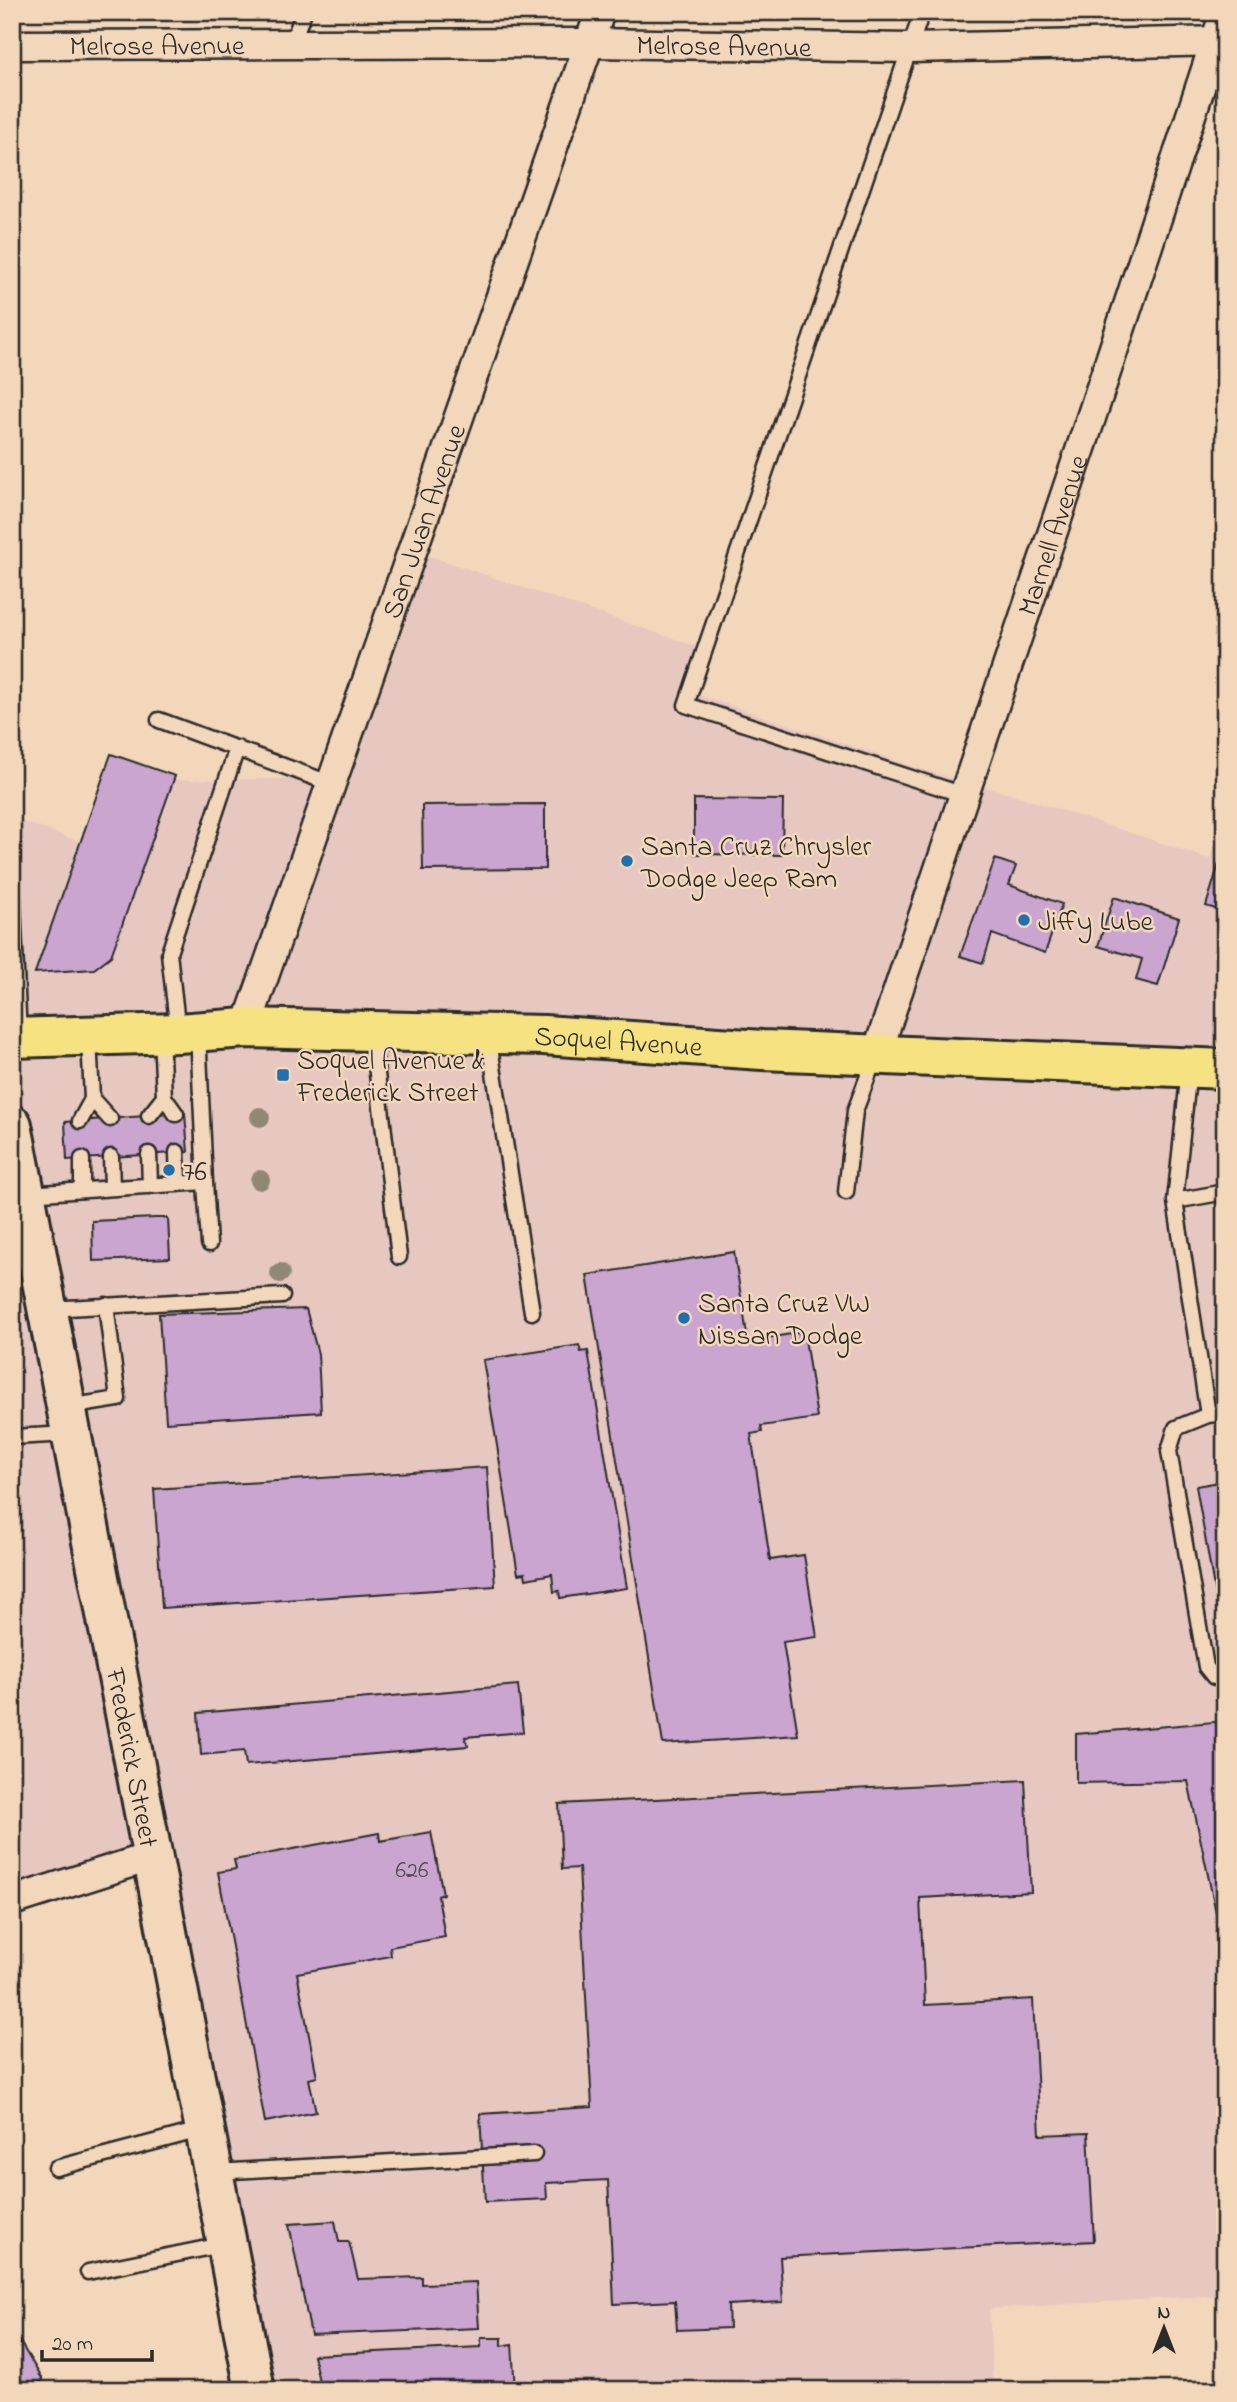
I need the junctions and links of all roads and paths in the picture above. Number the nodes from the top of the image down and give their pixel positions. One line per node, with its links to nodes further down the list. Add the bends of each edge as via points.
1 (304, 12): 8 (lane)
2 (600, 12): 6 (street, San Juan Avenue)
3 (922, 12): 9 (lane)
4 (1225, 12): 5 (street, Marnell Avenue)
5 (1220, 42): 9 (street, Melrose Avenue); 13 (street, Marnell Avenue)
6 (589, 43): 8 (street, Melrose Avenue); 9 (street, Melrose Avenue); 12 (street, San Juan Avenue)
7 (12, 45): 8 (street, Melrose Avenue)
8 (291, 45)
9 (910, 48): 13 (lane, via 686,705)
10 (159, 720): 11 (lane)
11 (237, 748): 12 (lane); 17 (lane, via 169,953)
12 (332, 784): 15 (street, San Juan Avenue)
13 (964, 795): 21 (street, Marnell Avenue)
14 (12, 880): 20 (lane)
15 (246, 1028): 16 (main road, Soquel Avenue); 17 (main road, Soquel Avenue)
16 (372, 1031): 18 (main road, Soquel Avenue); 44 (lane)
17 (179, 1033): 19 (main road, Soquel Avenue); 23 (lane); 34 (lane)
18 (488, 1034): 21 (main road, Soquel Avenue); 48 (lane)
19 (89, 1037): 20 (main road, Soquel Avenue); 24 (lane)
20 (16, 1038)
21 (876, 1056): 22 (main road, Soquel Avenue); 39 (lane, via 855,1111)
22 (1207, 1068): 42 (lane)
23 (164, 1097): 25 (lane); 26 (lane)
24 (92, 1099): 27 (lane); 28 (lane)
25 (176, 1114)
26 (149, 1115)
27 (110, 1119)
28 (80, 1121)
29 (14, 1140): 41 (main road, Frederick Street)
30 (177, 1152): 35 (lane)
31 (149, 1154): 36 (lane)
32 (111, 1157): 37 (lane)
33 (82, 1159): 38 (lane)
34 (205, 1182): 35 (lane); 43 (lane)
35 (178, 1184): 36 (lane)
36 (150, 1186): 37 (lane)
37 (112, 1188): 38 (lane)
38 (82, 1190): 41 (lane)
39 (846, 1192)
40 (1225, 1192): 42 (lane)
41 (25, 1194): 47 (main road, Frederick Street)
42 (1175, 1200): 50 (lane)
43 (209, 1244)
44 (399, 1258)
45 (282, 1296): 46 (lane)
46 (106, 1305): 47 (lane); 51 (lane, via 118,1399)
47 (47, 1309): 51 (main road, Frederick Street)
48 (532, 1312)
49 (1225, 1413): 50 (lane)
50 (1208, 1415): 53 (lane, via 1177,1428 1169,1451 1206,1667 1214,1677)
51 (69, 1421): 52 (lane); 54 (main road, Frederick Street)
52 (12, 1437)
53 (1225, 1678)
54 (153, 1856): 55 (street); 56 (main road, Frederick Street)
55 (12, 1901)
56 (205, 2129): 58 (lane); 59 (main road, Frederick Street)
57 (534, 2154): 59 (lane)
58 (56, 2168)
59 (213, 2172): 60 (main road, Frederick Street)
60 (227, 2244): 61 (lane); 62 (main road, Frederick Street)
61 (88, 2272)
62 (255, 2390)

